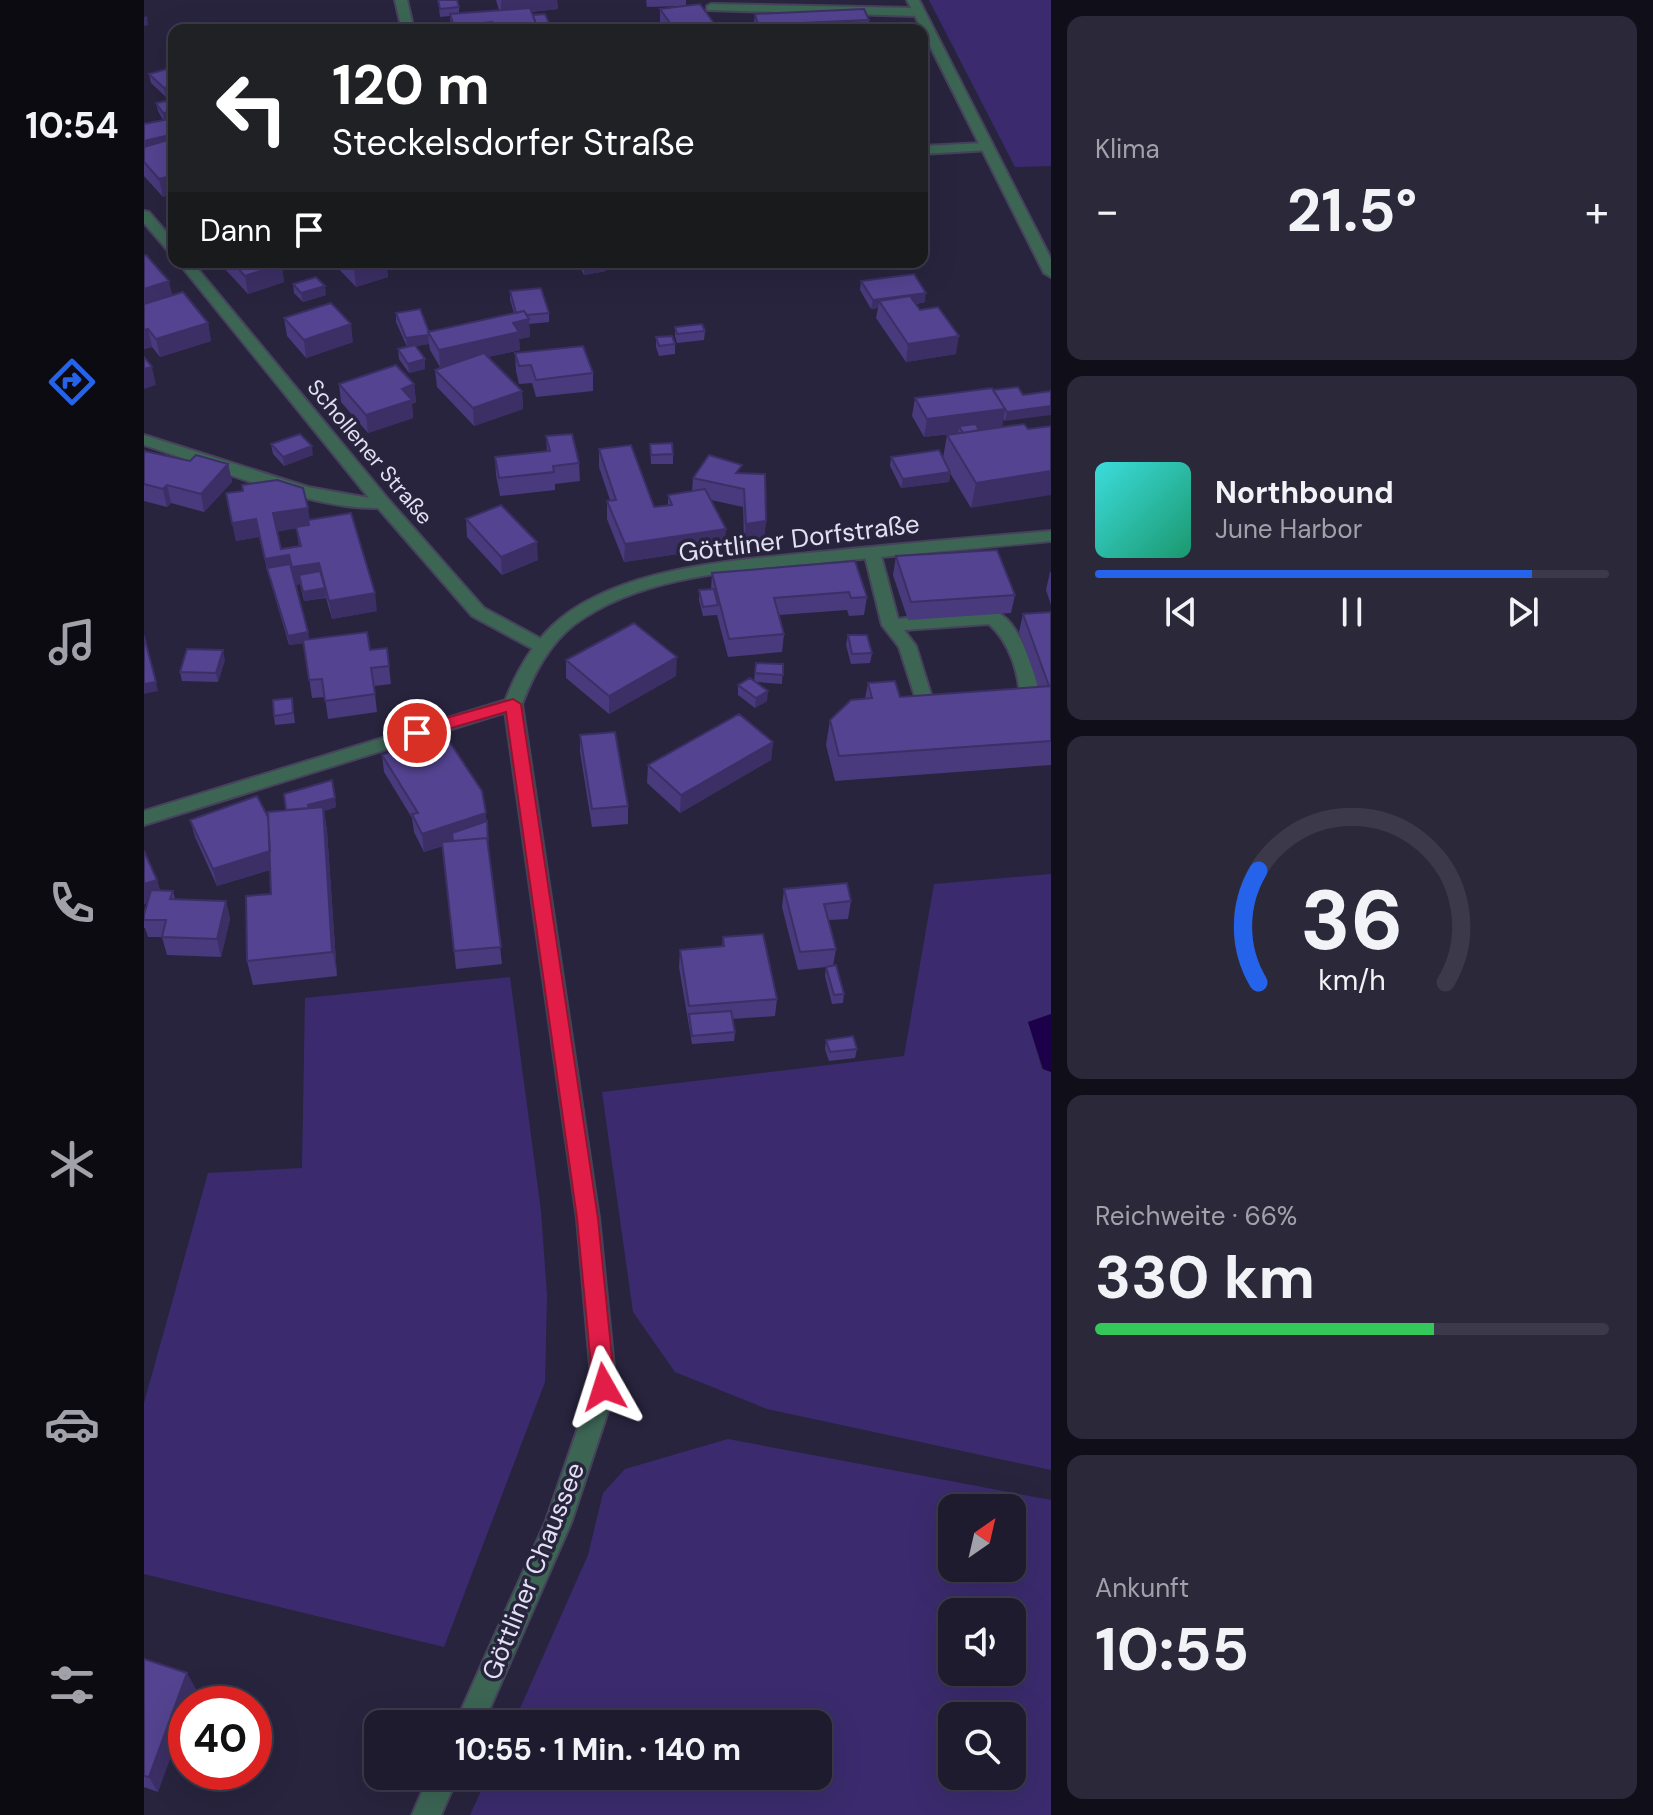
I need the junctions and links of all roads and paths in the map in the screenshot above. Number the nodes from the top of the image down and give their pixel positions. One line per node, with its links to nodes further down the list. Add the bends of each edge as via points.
1 (401, 0): 4 (street)
2 (915, 6): 3 (street); 5 (street)
3 (711, 8)
4 (407, 24)
5 (924, 24)
6 (928, 32): 7 (street)
7 (985, 147): 8 (street); 12 (street)
8 (928, 150)
9 (144, 215): 10 (street)
10 (168, 242)
11 (190, 268): 14 (street, Schollener Straße)
12 (1051, 273)
13 (144, 440): 14 (street, via 329,497 369,507)
14 (382, 503): 18 (street, Schollener Straße, via 478,612)
15 (1051, 536): 16 (street, Göttliner Dorfstraße)
16 (872, 552): 17 (street); 18 (street, Göttliner Dorfstraße, via 746,566 615,595 577,615)
17 (891, 625): 20 (street, via 993,618 1007,626 1031,692 1029,707); 21 (street, via 907,646 925,705)
18 (541, 646): 19 (street, Göttliner Dorfstraße)
19 (513, 704): 22 (street); 23 (street, Göttliner Chaussee, via 588,1218 604,1387 558,1523)
20 (1000, 709)
21 (956, 713)
22 (144, 818)
23 (475, 1710)
24 (438, 1790): 25 (street)
25 (426, 1815)

